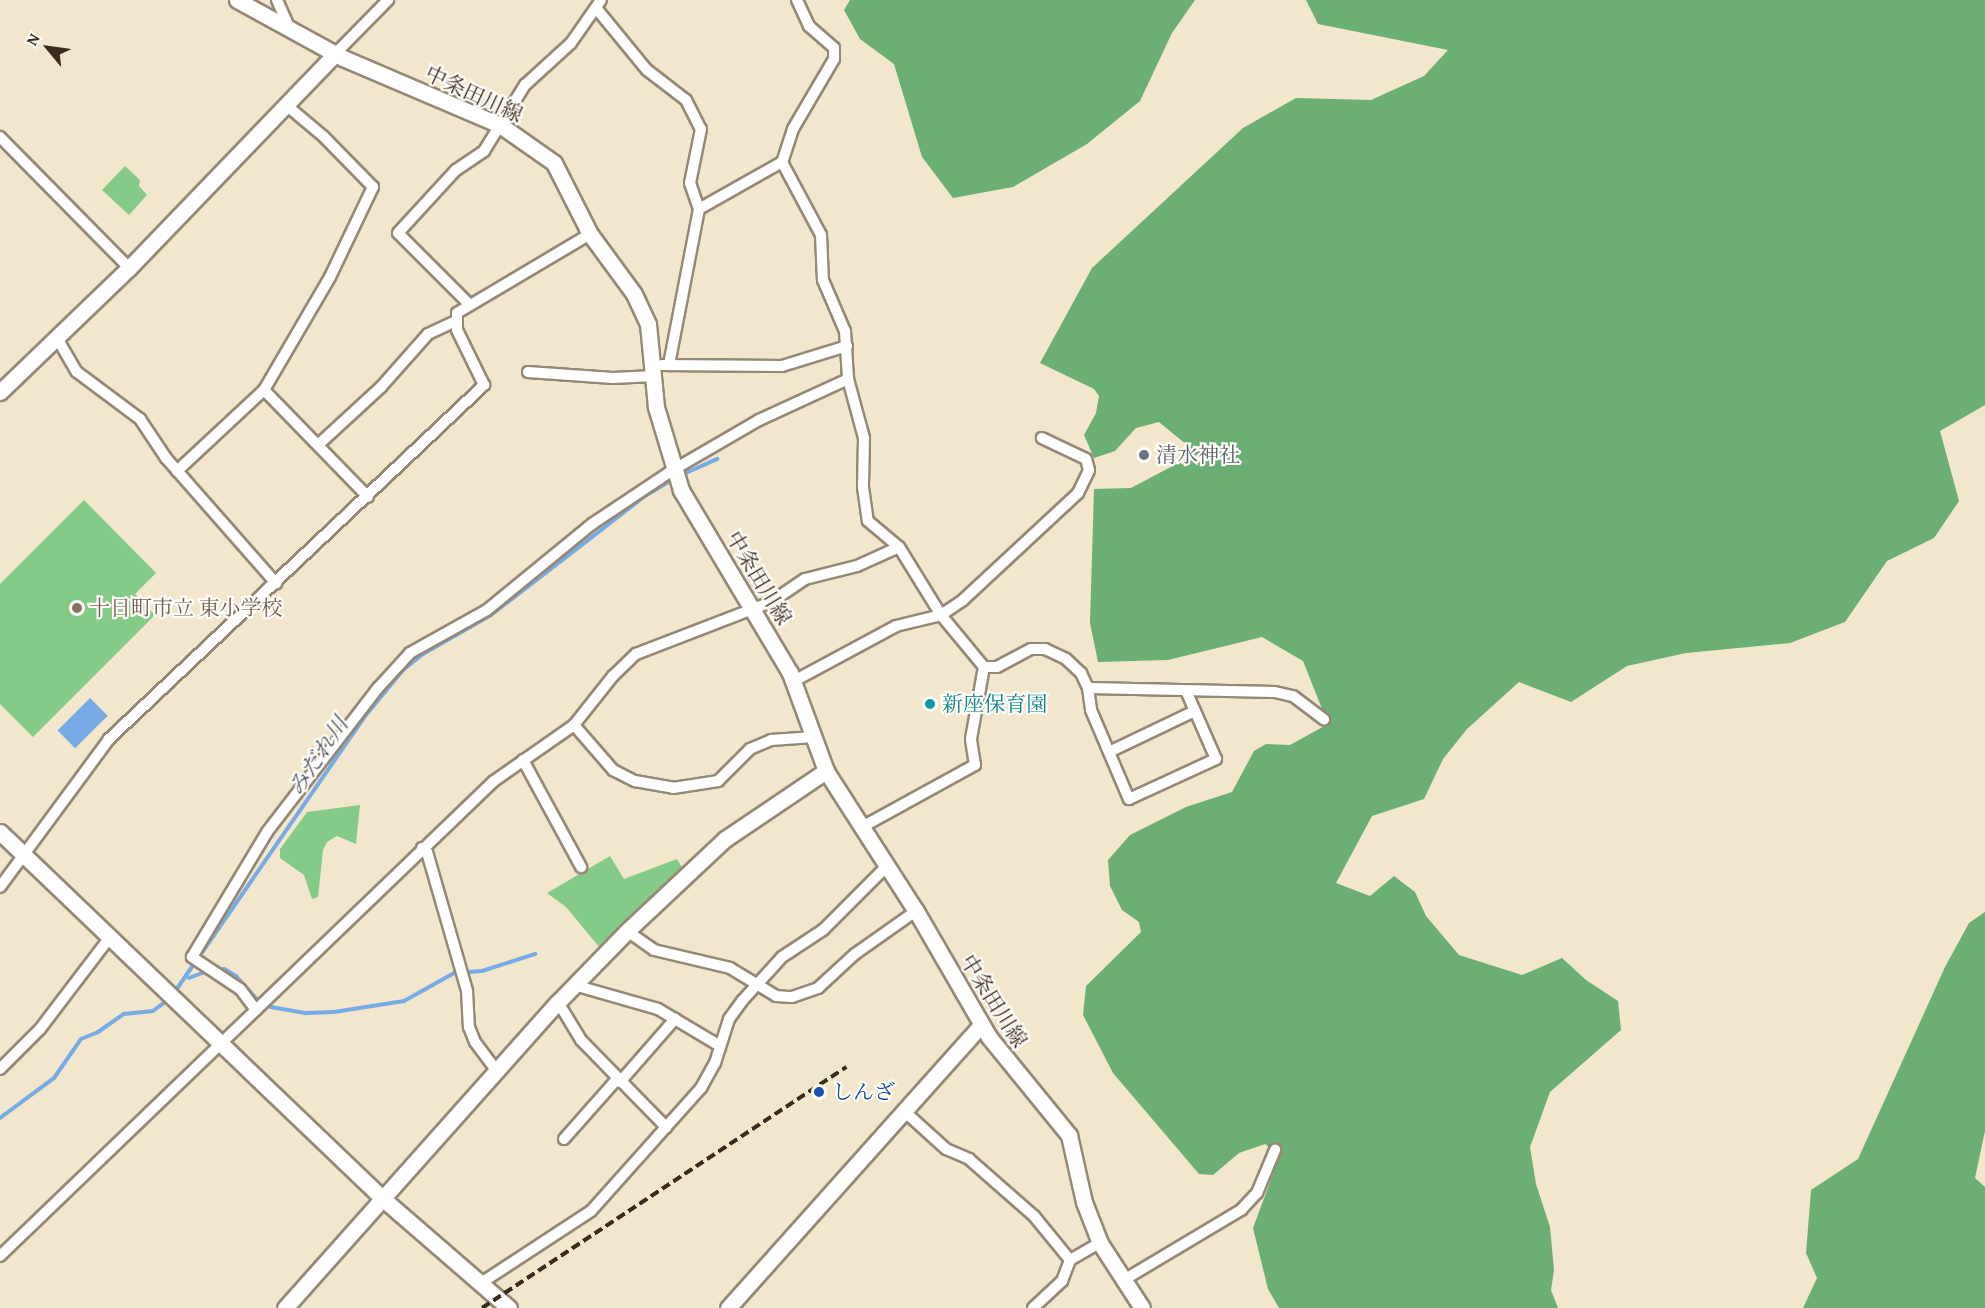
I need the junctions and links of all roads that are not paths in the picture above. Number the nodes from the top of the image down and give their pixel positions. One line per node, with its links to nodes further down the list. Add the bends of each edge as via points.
1 (237, 0): 6 (street, 中条田川線)
2 (277, 0): 6 (street)
3 (388, 0): 7 (street)
4 (797, 0): 11 (street, via 809,26 834,48 834,59 793,129)
5 (599, 4): 9 (street, via 571,43 525,85); 12 (street, via 647,70 686,100 695,114 701,143 690,183)
6 (291, 32): 7 (street, 中条田川線)
7 (335, 54): 8 (street); 9 (street, 中条田川線)
8 (286, 105): 14 (street); 23 (street, via 373,187 330,278)
9 (500, 125): 13 (street, 中条田川線, via 554,163); 15 (street, via 484,151 456,170 398,233)
10 (0, 137): 14 (street)
11 (782, 162): 12 (street); 18 (street, via 821,235 823,280 845,331)
12 (699, 209): 19 (street)
13 (590, 234): 15 (street); 20 (street, 中条田川線, via 634,294 648,324)
14 (129, 267): 17 (street)
15 (469, 304): 16 (street, via 457,313)
16 (454, 322): 26 (street, via 428,334 381,387); 29 (street, via 484,385)
17 (57, 338): 24 (street); 28 (street, via 77,372 140,419)
18 (847, 346): 19 (street, via 782,366); 22 (street)
19 (669, 365): 20 (street)
20 (653, 370): 21 (street, via 613,378); 27 (street, 中条田川線, via 656,407)
21 (528, 372)
22 (848, 379): 27 (street, via 759,420); 30 (street, via 864,438 863,487 868,521)
23 (264, 390): 26 (street); 28 (street)
24 (0, 392)
25 (1042, 438): 33 (street, via 1086,459 1089,470 1083,487 963,600)
26 (318, 445): 29 (street)
27 (673, 470): 32 (street, 中条田川線, via 681,490); 58 (street, via 592,524 486,610 410,653 364,706 267,832 192,957 240,989)
28 (177, 471): 31 (street)
29 (368, 497): 31 (street)
30 (899, 546): 32 (street, via 857,567 805,579); 33 (street)
31 (276, 583): 48 (street, via 109,739)
32 (755, 609): 35 (street, 中条田川線); 40 (street, via 636,654)
33 (941, 615): 34 (street); 35 (street, via 896,626)
34 (984, 667): 36 (street, via 997,667 1031,649 1046,649 1082,673); 45 (street, via 971,739 975,765)
35 (794, 681): 41 (street, 中条田川線)
36 (1088, 688): 37 (street); 42 (street, via 1091,710)
37 (1187, 693): 38 (street); 39 (street, via 1275,692 1293,696)
38 (1195, 711): 42 (street); 42 (street, via 1216,759 1129,799)
39 (1324, 719)
40 (574, 725): 41 (street, via 613,770 635,781 673,788 718,781 750,749 771,740); 43 (street)
41 (814, 737): 44 (street, 中条田川線)
42 (1109, 752)
43 (523, 760): 47 (street, via 494,781); 50 (street)
44 (826, 771): 45 (street, 中条田川線); 53 (street, via 725,839)
45 (862, 827): 49 (street, 中条田川線)
46 (0, 832): 48 (street)
47 (422, 848): 58 (street); 66 (street, via 427,852 467,992 469,1027)
48 (22, 854): 51 (street); 54 (street)
49 (887, 866): 52 (street, 中条田川線); 55 (street, via 823,930 782,957)
50 (581, 867)
51 (0, 887)
52 (916, 911): 55 (street, via 855,954 818,988 792,997 776,996); 60 (street, 中条田川線)
53 (627, 931): 55 (street, via 654,950 730,968); 56 (street)
54 (110, 937): 61 (street); 64 (street, via 40,1029)
55 (759, 984): 62 (street, via 729,1019)
56 (574, 985): 57 (street); 59 (street, via 658,1009)
57 (558, 1002): 66 (street); 67 (street, via 581,1040)
58 (256, 1010): 61 (street)
59 (675, 1019): 62 (street); 67 (street)
60 (981, 1024): 68 (street); 73 (street, 中条田川線, via 1005,1061 1069,1135 1084,1202)
61 (223, 1042): 72 (street); 74 (street)
62 (720, 1046): 69 (street, via 701,1088)
63 (0, 1053): 64 (street)
64 (10, 1059): 65 (street)
65 (0, 1069)
66 (496, 1070): 72 (street)
67 (619, 1081): 69 (street); 70 (street)
68 (904, 1111): 75 (street, via 946,1149 969,1159 1034,1216); 80 (street)
69 (666, 1127): 77 (street, via 575,1224)
70 (564, 1139)
71 (1275, 1150): 76 (street, via 1257,1193 1241,1210)
72 (382, 1198): 77 (street); 78 (street)
73 (1100, 1243): 75 (street); 76 (street, 中条田川線)
74 (2, 1250)
75 (1070, 1260): 81 (street, via 1062,1281)
76 (1122, 1281): 82 (street, 中条田川線)
77 (481, 1283): 79 (street)
78 (285, 1308)
79 (509, 1308)
80 (728, 1308)
81 (1034, 1308)
82 (1142, 1308)

